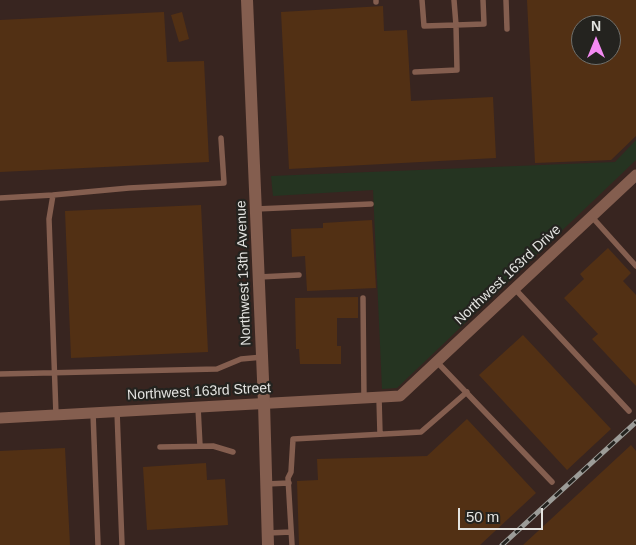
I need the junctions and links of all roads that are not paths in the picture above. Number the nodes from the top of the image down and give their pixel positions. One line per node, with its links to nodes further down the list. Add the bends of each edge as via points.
1 (247, 0): 14 (street, Northwest 13th Avenue)
2 (422, 0): 6 (lane, via 424,26)
3 (454, 0): 6 (lane)
4 (483, 0): 6 (lane, via 484,24)
5 (506, 0): 7 (lane)
6 (456, 25): 8 (lane, via 457,70)
7 (507, 29)
8 (416, 72)
9 (221, 138): 11 (lane, via 224,183)
10 (636, 175): 15 (street, Northwest 163rd Drive)
11 (53, 195): 12 (lane); 23 (lane, via 49,219)
12 (0, 198)
13 (371, 204): 14 (lane)
14 (256, 209): 18 (street, Northwest 13th Avenue)
15 (592, 217): 16 (lane); 19 (street, Northwest 163rd Drive)
16 (636, 266)
17 (299, 276): 18 (lane)
18 (259, 277): 21 (street, Northwest 13th Avenue)
19 (515, 289): 22 (street, Northwest 163rd Drive); 31 (lane)
20 (363, 298): 27 (lane)
21 (262, 357): 23 (lane, via 241,359 217,369); 29 (street, Northwest 13th Avenue)
22 (437, 362): 25 (lane); 26 (street, Northwest 163rd Drive)
23 (55, 373): 24 (lane); 34 (lane)
24 (0, 374)
25 (466, 392): 36 (lane, via 421,432); 40 (lane)
26 (400, 396): 28 (street, Northwest 163rd Street)
27 (364, 398): 28 (street, Northwest 163rd Street); 29 (street, Northwest 163rd Street)
28 (379, 398): 36 (lane)
29 (264, 404): 30 (street, Northwest 163rd Street); 42 (street, Northwest 13th Avenue)
30 (198, 407): 32 (street, Northwest 163rd Street); 37 (lane)
31 (628, 411)
32 (117, 412): 33 (street, Northwest 163rd Street); 46 (lane)
33 (93, 413): 34 (street, Northwest 163rd Street); 45 (lane)
34 (56, 415): 35 (street, Northwest 163rd Street)
35 (0, 418)
36 (380, 434): 41 (lane, via 293,438)
37 (200, 446): 38 (lane); 39 (lane)
38 (160, 447)
39 (233, 452)
40 (552, 482)
41 (289, 483): 42 (lane); 43 (lane)
42 (266, 484): 44 (street, Northwest 13th Avenue)
43 (291, 532): 44 (lane); 47 (lane)
44 (268, 539)
45 (98, 545)
46 (122, 545)
47 (292, 545)

